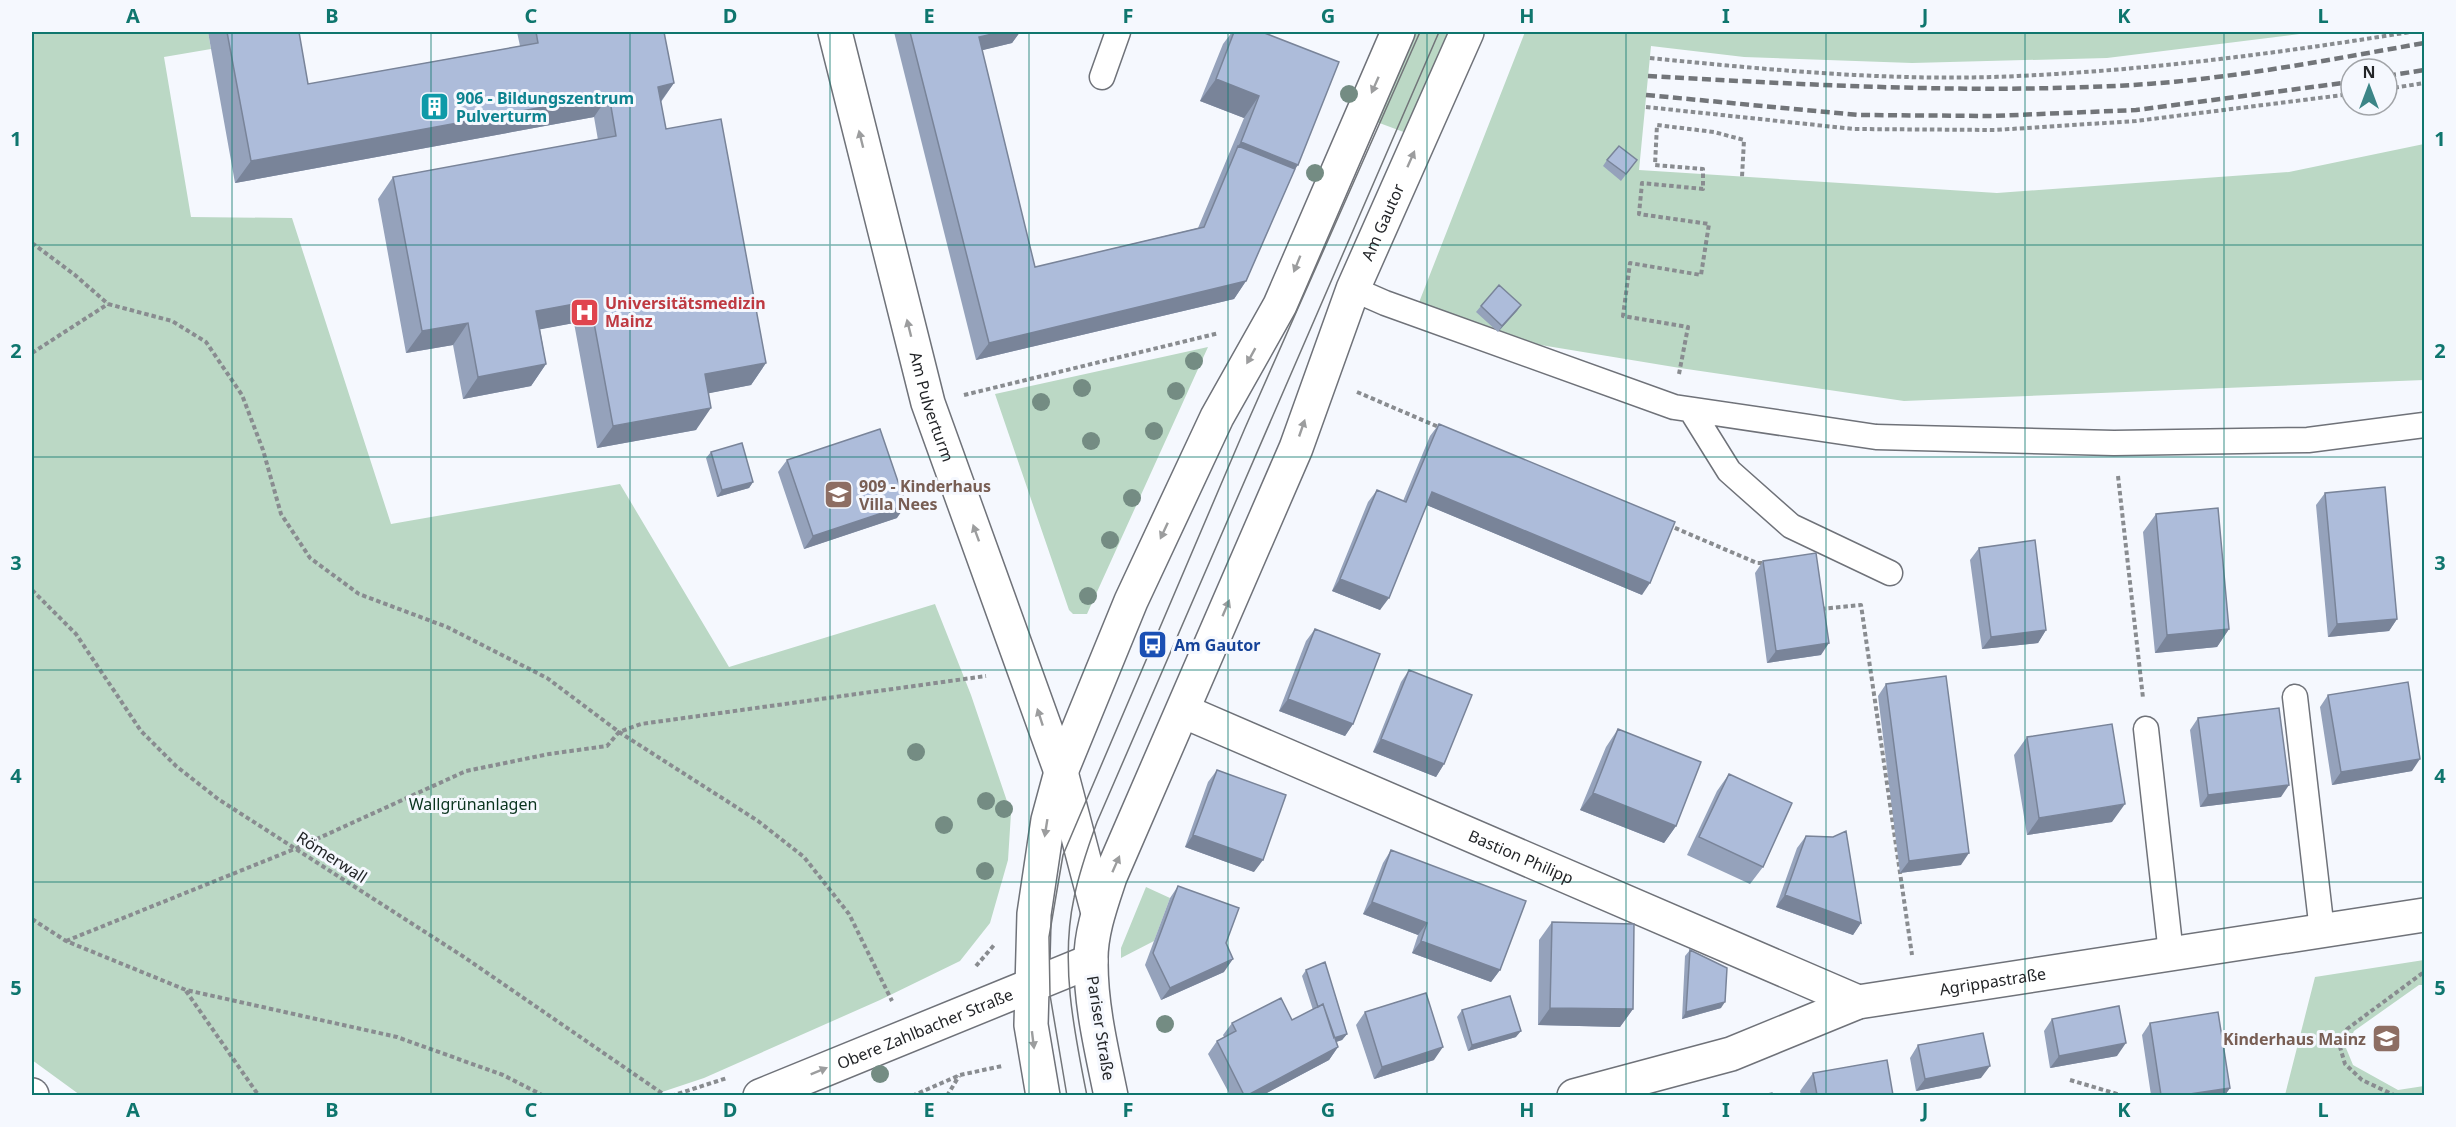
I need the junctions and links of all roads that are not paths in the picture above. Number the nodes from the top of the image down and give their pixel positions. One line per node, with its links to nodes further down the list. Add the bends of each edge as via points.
1 (835, 32): 13 (street, Am Pulverturm, one-way to 1, via 928,403)
2 (1118, 32): 5 (lane)
3 (1398, 32): 13 (street, one-way to 13, via 1280,305 1217,417 1131,601)
4 (1467, 32): 6 (street, Am Gautor, one-way to 4)
5 (1102, 77)
6 (1353, 289): 7 (lane, via 1674,407); 11 (street, Am Gautor, one-way to 6, via 1296,448)
7 (1692, 410): 8 (lane, via 1876,437 2114,443 2308,440); 9 (lane, via 1729,471 1791,526)
8 (2424, 425)
9 (1890, 573)
10 (2295, 697): 16 (lane)
11 (1183, 711): 14 (street, Am Gautor, one-way to 11); 20 (street, Bastion Philipp)
12 (2146, 729): 17 (lane)
13 (1061, 772): 14 (street, Am Gautor); 19 (street, one-way to 19, via 1048,820 1034,914)
14 (1098, 913): 18 (street, Am Gautor)
15 (2424, 915): 16 (street, Agrippastraße)
16 (2322, 931): 17 (street, Agrippastraße)
17 (2171, 954): 20 (street, Agrippastraße)
18 (1090, 961): 19 (street, Obere Zahlbacher Straße); 23 (street, Pariser Straße)
19 (1031, 984): 21 (street, Obere Zahlbacher Straße, one-way to 19); 22 (street, one-way to 22, via 1031,1025)
20 (1858, 1002): 24 (street, Agrippastraße, via 1731,1054)
21 (760, 1095)
22 (1042, 1095)
23 (1112, 1095)
24 (1574, 1095)

